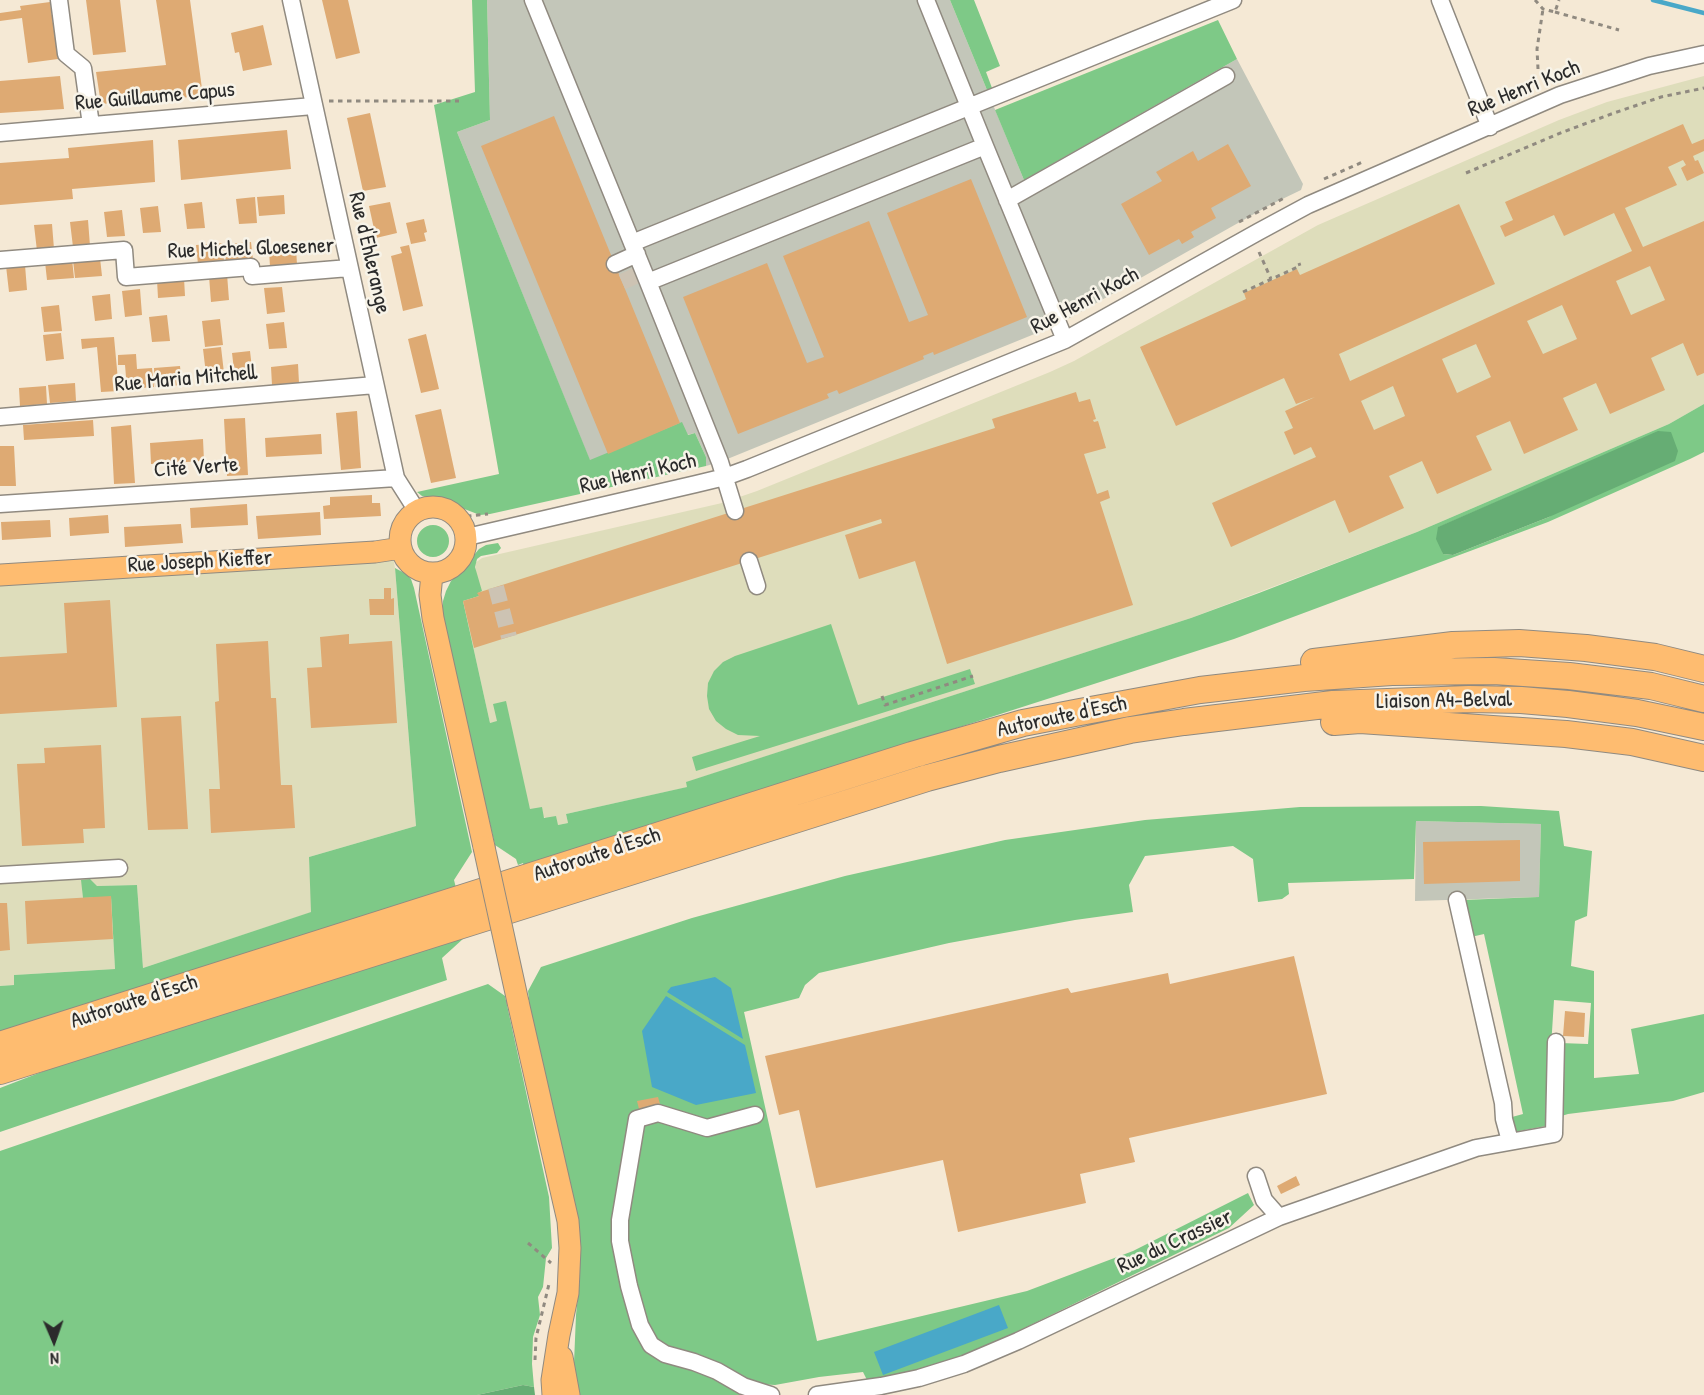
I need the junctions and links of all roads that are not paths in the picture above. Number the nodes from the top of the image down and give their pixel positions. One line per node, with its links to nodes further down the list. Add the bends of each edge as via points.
1 (59, 0): 11 (street, via 66,54 83,68)
2 (291, 0): 9 (street, Rue d'Ehlerange)
3 (533, 0): 16 (street)
4 (926, 0): 10 (street)
5 (1233, 0): 10 (street)
6 (1440, 0): 12 (street)
7 (1704, 54): 12 (street, Rue Henri Koch, via 1649,66 1560,96)
8 (1226, 76): 15 (street)
9 (313, 106): 11 (street, Rue Guillaume Capus); 19 (street, Rue d'Ehlerange)
10 (969, 107): 14 (street); 16 (street)
11 (91, 125): 13 (street, Rue Guillaume Capus)
12 (1490, 127): 21 (street, Rue Henri Koch, via 1308,205)
13 (0, 133)
14 (985, 146): 15 (street); 20 (street)
15 (1008, 200): 21 (street)
16 (635, 248): 18 (street); 20 (street)
17 (0, 260): 19 (street, Rue Michel Gloesener, via 124,250 126,277 251,267 252,276)
18 (615, 264)
19 (349, 268): 22 (street, Rue d'Ehlerange)
20 (648, 282): 24 (street)
21 (1065, 340): 24 (street, Rue Henri Koch)
22 (375, 385): 23 (street, Rue Maria Mitchell); 25 (street, Rue d'Ehlerange)
23 (0, 417)
24 (725, 477): 28 (street); 29 (street, Rue Henri Koch)
25 (396, 478): 26 (street, Cité Verte); 27 (street, Rue d'Ehlerange)
26 (0, 504)
27 (417, 511): 29 (main road, via 427,507 449,510 458,517); 30 (main road, via 402,527)
28 (735, 511)
29 (467, 537): 33 (main road, via 461,559 453,567)
30 (401, 548): 32 (main road, Rue Joseph Kieffer); 33 (main road, via 412,566)
31 (749, 561): 34 (street)
32 (0, 574)
33 (432, 574): 51 (main road, bridge, via 433,618 568,1221 570,1273)
34 (757, 586)
35 (1704, 669): 36 (highway, via 1655,657 1586,648 1519,643 1453,645 1264,669)
36 (1200, 690): 37 (highway, Liaison A4-Belval, via 1392,672 1494,671 1651,686); 45 (highway, Autoroute d'Esch, via 1023,723 912,755)
37 (1704, 699)
38 (1184, 722): 39 (highway, Liaison A4-Belval, via 1333,704 1469,699 1568,704); 40 (highway, via 1268,726 1360,720 1486,728 1632,742); 46 (highway, Autoroute d'Esch, via 1067,743 927,778)
39 (1704, 727)
40 (1704, 758)
41 (119, 867): 42 (street)
42 (0, 874)
43 (1457, 900): 48 (street)
44 (1556, 1042): 48 (street, Rue du Crassier, via 1554,1134)
45 (0, 1045)
46 (0, 1071)
47 (755, 1115): 54 (street, via 707,1128 658,1113 637,1119 620,1240 640,1325 651,1345)
48 (1510, 1141): 50 (street, Rue du Crassier, via 1476,1148)
49 (1256, 1176): 50 (street, via 1264,1200)
50 (1279, 1217): 55 (street, Rue du Crassier, via 964,1364 919,1378)
51 (559, 1335): 52 (main road); 53 (main road)
52 (553, 1395)
53 (569, 1395)
54 (771, 1395)
55 (817, 1395)

